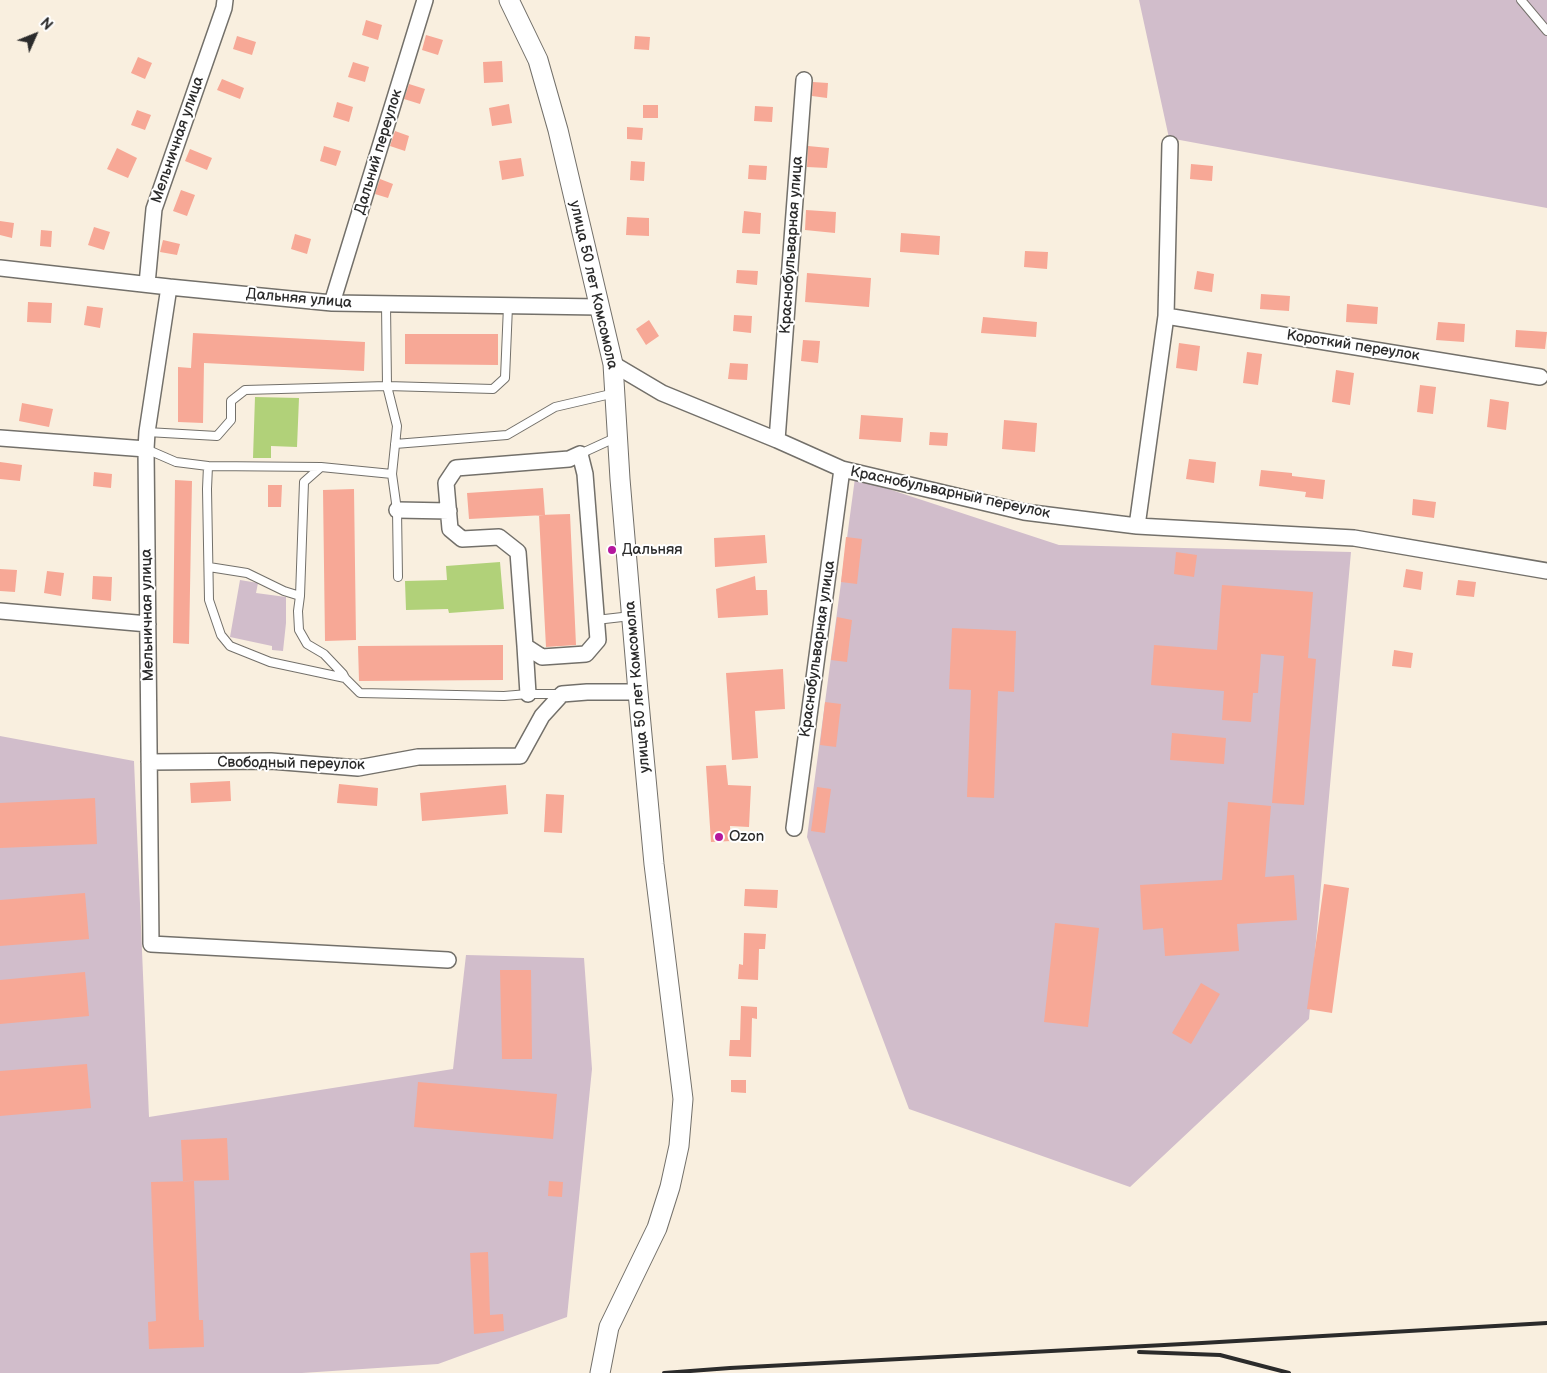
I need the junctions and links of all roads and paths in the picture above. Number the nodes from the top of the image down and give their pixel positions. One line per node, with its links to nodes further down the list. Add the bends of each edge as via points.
1 (226, 0): 9 (street, Мельничная улица, via 154,209)
2 (426, 0): 11 (street, Дальний переулок)
3 (509, 0): 14 (street, улица 50 лет Комсомола, via 538,60)
4 (1521, 0): 5 (lane)
5 (1547, 31)
6 (804, 80): 23 (street, Краснобульварная улица)
7 (1170, 144): 15 (street)
8 (0, 268): 9 (street, Дальняя улица)
9 (147, 284): 10 (street, Дальняя улица)
10 (168, 287): 11 (street, Дальняя улица); 20 (street, Мельничная улица)
11 (332, 303): 12 (street, Дальняя улица)
12 (386, 304): 13 (street, Дальняя улица); 18 (lane)
13 (508, 306): 14 (street, Дальняя улица); 18 (lane, via 505,378 493,389)
14 (600, 308): 16 (street, улица 50 лет Комсомола)
15 (1166, 316): 17 (street, Короткий переулок); 33 (street)
16 (613, 364): 19 (street, улица 50 лет Комсомола); 23 (street, Краснобульварный переулок, via 662,393)
17 (1540, 377)
18 (387, 386): 20 (lane, via 245,390 231,401 231,420 218,436); 24 (lane, via 397,426)
19 (615, 393): 21 (street, улица 50 лет Комсомола); 24 (lane, via 555,407 508,435)
20 (147, 432): 25 (street, Мельничная улица)
21 (617, 437): 26 (lane); 39 (street, улица 50 лет Комсомола)
22 (0, 438): 25 (street)
23 (777, 440): 29 (street, Краснобульварный переулок)
24 (395, 444): 30 (lane)
25 (146, 449): 27 (lane, via 176,462); 41 (street, Мельничная улица)
26 (580, 454): 32 (street, via 569,459 456,468 446,482); 40 (street, via 585,474)
27 (208, 466): 28 (lane); 34 (lane)
28 (321, 467): 30 (lane); 37 (lane, via 304,482)
29 (842, 469): 33 (street, Краснобульварный переулок, via 1024,512); 48 (street, Краснобульварная улица)
30 (392, 474): 31 (lane)
31 (397, 510): 32 (street); 36 (lane)
32 (448, 511): 42 (street, via 450,529 462,539 499,537 518,552)
33 (1137, 526): 35 (street, Краснобульварный переулок, via 1354,538)
34 (209, 567): 37 (lane, via 247,573); 43 (lane, via 209,600 221,635 230,646 270,662)
35 (1547, 571)
36 (398, 577)
37 (300, 596): 43 (lane, via 299,630 307,644 324,654)
38 (0, 611): 41 (street)
39 (631, 616): 40 (lane); 44 (street, улица 50 лет Комсомола)
40 (596, 620): 42 (street, via 598,640 586,654 542,657)
41 (148, 624): 47 (street, Мельничная улица)
42 (525, 646): 45 (street)
43 (345, 678): 45 (lane, via 360,693)
44 (638, 692): 46 (street); 50 (street, улица 50 лет Комсомола, via 654,864 683,1099 679,1146 670,1187 657,1228 609,1327)
45 (528, 694): 46 (lane)
46 (562, 694): 47 (street, Свободный переулок, via 542,716 520,756 418,756 358,768 271,761)
47 (150, 762): 49 (street, Мельничная улица, via 152,944)
48 (794, 828)
49 (448, 960)
50 (600, 1373)

